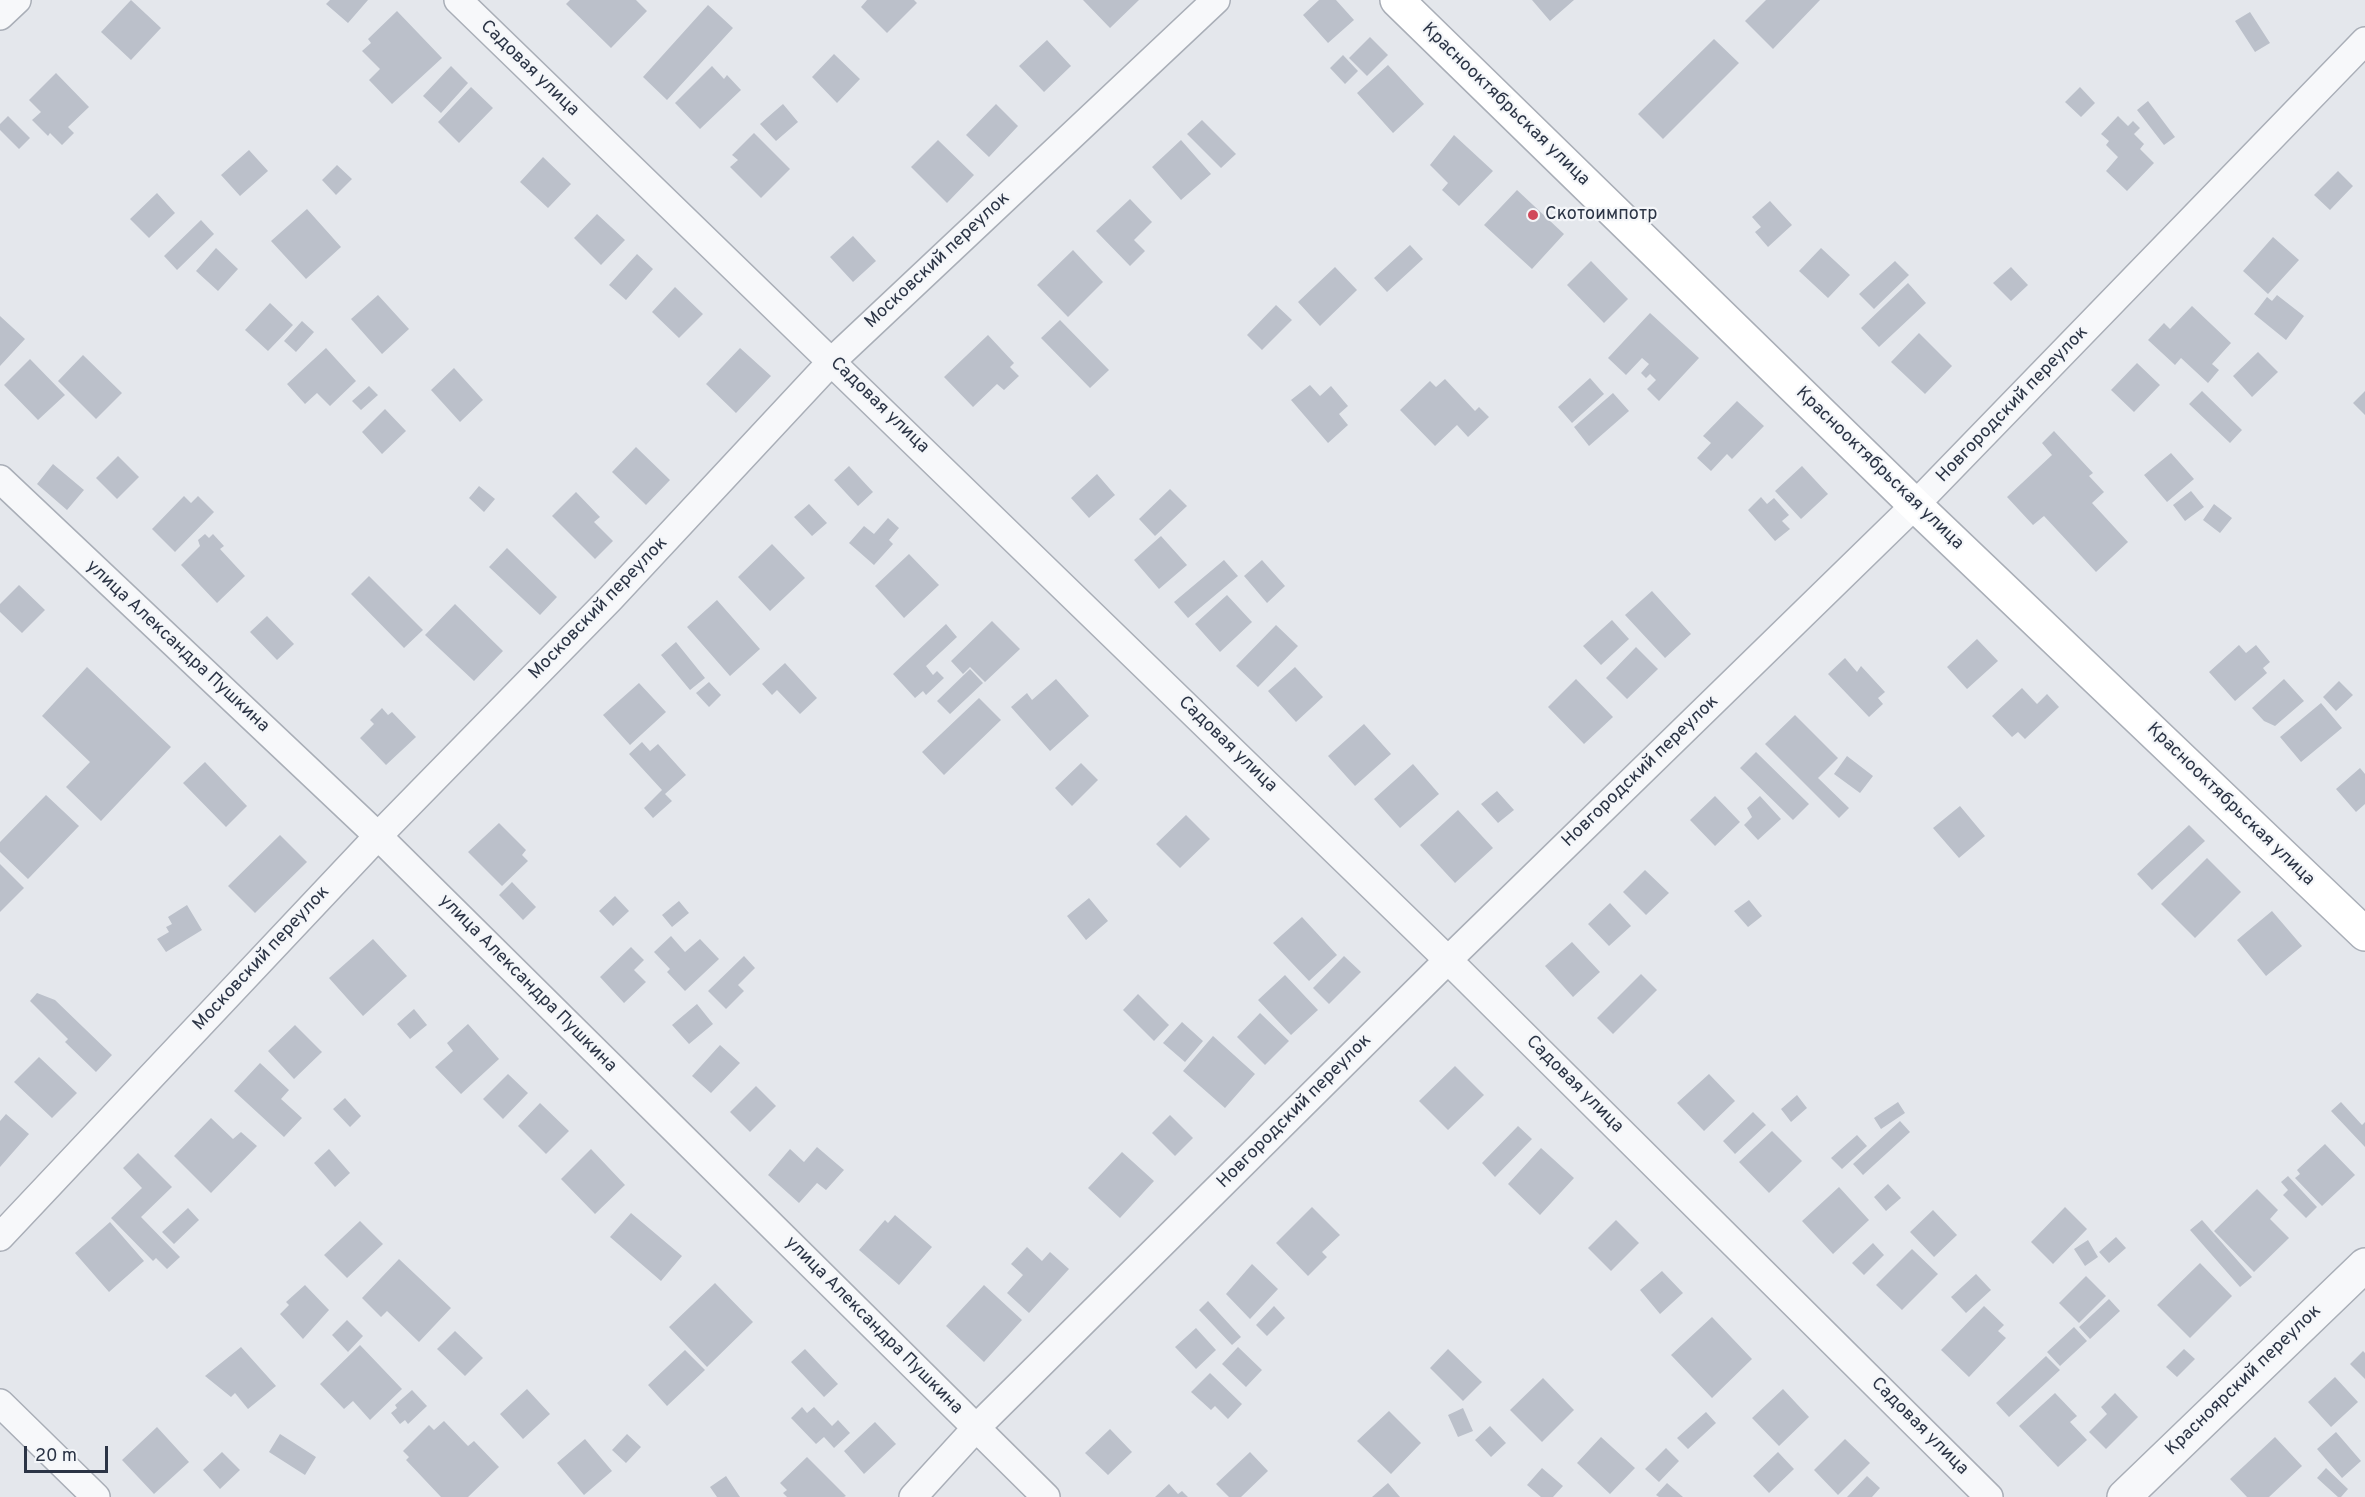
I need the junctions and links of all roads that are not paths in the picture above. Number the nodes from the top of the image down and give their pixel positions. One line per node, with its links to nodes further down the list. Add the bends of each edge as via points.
1 (17, 0): 5 (street)
2 (458, 0): 7 (street, Садовая улица)
3 (1216, 0): 7 (street, Московский переулок)
4 (1397, 0): 9 (main road, Краснооктябрьская улица)
5 (0, 16)
6 (2365, 41): 9 (street, Новгородский переулок)
7 (832, 361): 10 (street, Московский переулок, via 610,599); 12 (street, Садовая улица)
8 (0, 479): 10 (street, улица Александра Пушкина)
9 (1915, 505): 11 (main road, Краснооктябрьская улица); 12 (street, Новгородский переулок)
10 (378, 836): 13 (street, Московский переулок); 16 (street, улица Александра Пушкина)
11 (2365, 934)
12 (1448, 960): 16 (street, Новгородский переулок); 20 (street, Садовая улица)
13 (0, 1237)
14 (2365, 1266): 21 (street, Красноярский переулок)
15 (0, 1403): 17 (street)
16 (976, 1428): 18 (street, Новгородский переулок); 19 (street, улица Александра Пушкина)
17 (96, 1497)
18 (913, 1497)
19 (1046, 1497)
20 (1989, 1497)
21 (2124, 1497)

